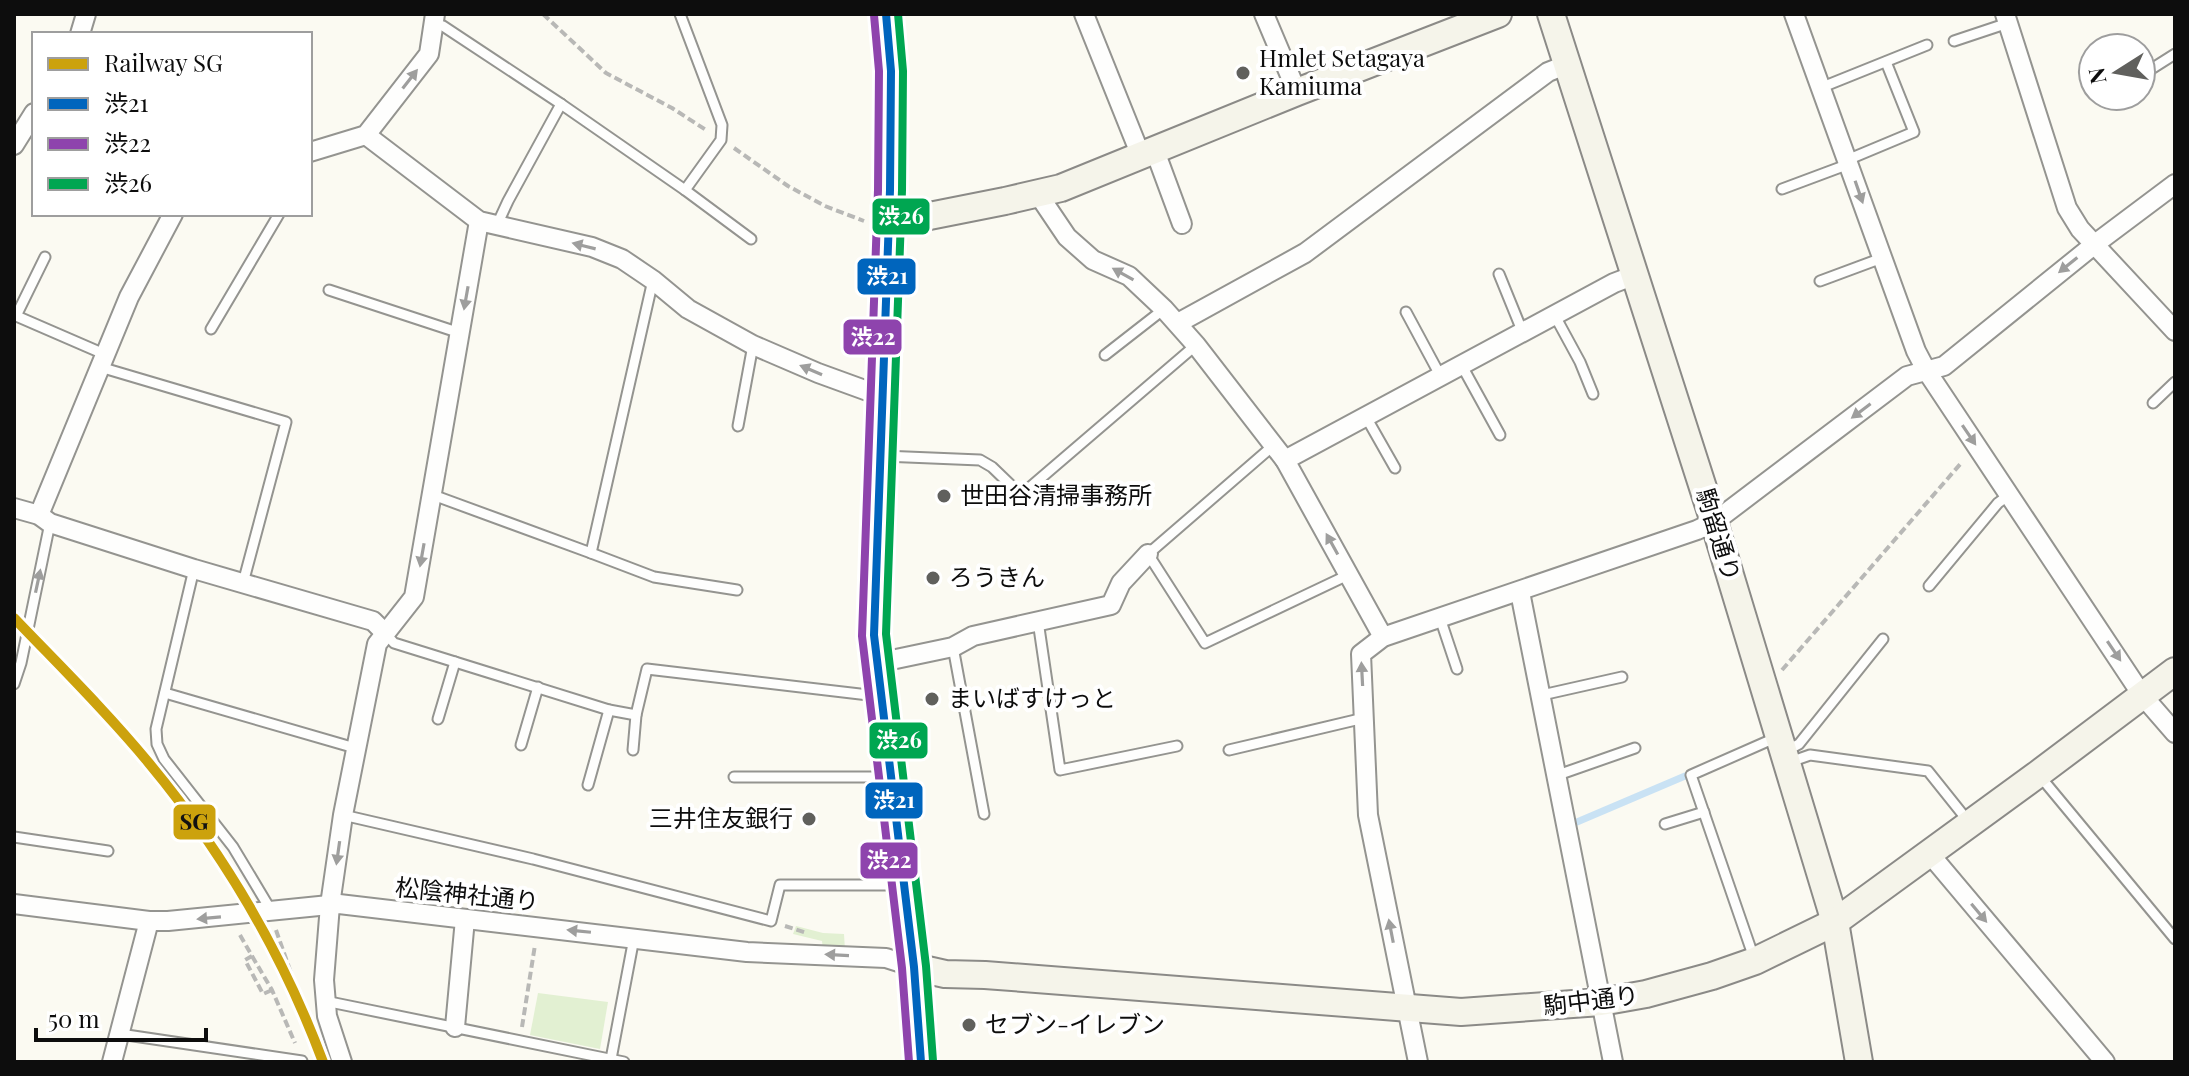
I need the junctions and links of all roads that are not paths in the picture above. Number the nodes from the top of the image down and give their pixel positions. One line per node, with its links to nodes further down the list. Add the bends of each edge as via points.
1 (680, 14): 27 (lane, via 722,125 721,140)
2 (886, 14): 31 (main road, via 891,71)
3 (1084, 14): 23 (street)
4 (1264, 14): 17 (street)
5 (1498, 14): 17 (street)
6 (1551, 14): 14 (street, 駒留通り)
7 (1794, 14): 16 (street)
8 (434, 18): 18 (lane); 20 (street, one-way to 8, via 429,54)
9 (2006, 19): 10 (lane); 35 (street, via 2067,208)
10 (1954, 41)
11 (1927, 45): 13 (lane)
12 (2175, 54): 15 (lane)
13 (1886, 62): 16 (lane); 24 (lane, via 1914,132)
14 (1568, 64): 39 (street, 駒留通り); 47 (street, via 1548,72 1305,253)
15 (2157, 65)
16 (1820, 88): 24 (street)
17 (1297, 92): 23 (street)
18 (561, 104): 27 (lane); 32 (lane, via 508,201)
19 (32, 116): 21 (street)
20 (366, 135): 22 (street); 32 (street)
21 (14, 145)
22 (312, 151)
23 (1148, 153): 28 (street); 33 (street)
24 (1848, 162): 26 (lane); 37 (street, one-way to 37)
25 (2175, 184): 35 (street)
26 (1782, 189)
27 (685, 190): 34 (lane)
28 (1038, 194): 31 (street); 43 (street, one-way to 28, via 1129,276 1093,260 1067,237)
29 (172, 216): 55 (street)
30 (278, 216): 48 (lane)
31 (876, 222): 61 (main road)
32 (488, 224): 40 (street, one-way to 32, via 592,247); 50 (street, one-way to 50)
33 (1182, 224)
34 (751, 239)
35 (2095, 244): 49 (street); 57 (street, one-way to 57, via 1944,366)
36 (45, 257): 45 (lane)
37 (1882, 258): 41 (lane); 57 (street)
38 (1499, 274): 51 (lane)
39 (1635, 275): 46 (street); 73 (street, 駒留通り)
40 (653, 280): 52 (street, via 688,309); 74 (lane)
41 (1820, 281)
42 (329, 290): 50 (lane)
43 (1164, 309): 47 (street); 54 (lane)
44 (1406, 312): 58 (lane)
45 (15, 315): 55 (lane)
46 (1555, 316): 51 (street); 60 (lane)
47 (1178, 323): 53 (street)
48 (211, 329)
49 (2175, 331)
50 (460, 333): 69 (street)
51 (1523, 333): 56 (street)
52 (753, 345): 61 (street, one-way to 52); 64 (lane)
53 (1196, 345): 66 (street); 67 (lane, via 1021,495 980,460)
54 (1105, 355)
55 (102, 360): 72 (street); 78 (lane, via 286,422)
56 (1462, 366): 58 (street); 65 (lane)
57 (1926, 370): 70 (street, one-way to 70); 73 (street, one-way to 73, via 1907,376)
58 (1441, 377): 63 (street)
59 (2175, 382): 62 (lane)
60 (1593, 394)
61 (884, 397): 67 (main road)
62 (2153, 403)
63 (1366, 417): 66 (street); 68 (lane)
64 (738, 426)
65 (1500, 435)
66 (1280, 452): 75 (lane); 77 (street, one-way to 66)
67 (880, 456): 89 (main road)
68 (1395, 468)
69 (433, 495): 74 (lane); 84 (street, one-way to 84, via 414,597)
70 (2009, 495): 79 (lane); 97 (street, one-way to 97)
71 (14, 508): 72 (street)
72 (44, 519): 76 (street); 93 (lane, one-way to 72)
73 (1714, 522): 81 (street); 110 (street, 駒留通り)
74 (591, 553): 80 (lane, via 654,577)
75 (1148, 554): 77 (lane, via 1205,643); 83 (street, via 1121,583 1111,605)
76 (194, 569): 78 (street); 95 (lane)
77 (1348, 575): 85 (street)
78 (243, 583): 84 (street, via 373,621)
79 (1929, 586)
80 (737, 590)
81 (1520, 592): 82 (street); 96 (street)
82 (1440, 618): 85 (street); 90 (lane)
83 (1038, 621): 87 (street, via 973,636); 105 (lane, via 1060,770)
84 (385, 633): 88 (lane, via 394,643); 106 (street, via 377,644)
85 (1383, 637): 101 (street, one-way to 85, via 1361,654)
86 (1883, 639): 110 (lane, via 1799,744)
87 (953, 647): 89 (street); 117 (lane)
88 (455, 662): 94 (lane); 102 (lane)
89 (877, 663): 98 (main road)
90 (1457, 669)
91 (2175, 671): 97 (street, 駒中通り)
92 (1622, 677): 96 (lane)
93 (14, 684)
94 (538, 687): 99 (lane); 104 (lane)
95 (165, 693): 106 (lane); 127 (lane, via 156,729 160,753 233,847)
96 (1542, 695): 112 (street)
97 (2142, 695): 103 (street); 111 (street, 駒中通り)
98 (881, 697): 100 (lane, via 647,669); 114 (main road)
99 (609, 710): 100 (lane); 115 (lane)
100 (636, 715): 108 (lane)
101 (1364, 718): 109 (lane); 137 (street, one-way to 101, via 1368,815)
102 (438, 719)
103 (2175, 733)
104 (521, 745)
105 (1177, 746)
106 (355, 748): 118 (street)
107 (1635, 748): 112 (lane)
108 (633, 750)
109 (1229, 750)
110 (1783, 751): 116 (lane, via 1691,775); 119 (lane, via 1928,771); 130 (street, 駒留通り)
111 (2038, 774): 119 (street, 駒中通り); 132 (lane)
112 (1555, 776): 136 (street)
113 (734, 777): 114 (lane)
114 (890, 777): 124 (main road)
115 (588, 785)
116 (1704, 812): 120 (lane); 133 (lane)
117 (984, 814)
118 (343, 815): 124 (lane, via 771,921 780,885); 126 (street, one-way to 126)
119 (1970, 823): 123 (street, 駒中通り)
120 (1665, 824)
121 (14, 837): 122 (lane)
122 (108, 851)
123 (1929, 853): 130 (street, 駒中通り); 149 (street, one-way to 149)
124 (903, 885): 134 (main road)
125 (14, 904): 129 (street, 松陰神社通り)
126 (330, 905): 127 (street, 松陰神社通り); 128 (street, 松陰神社通り); 135 (street)
127 (272, 912): 129 (street, 松陰神社通り, one-way to 129)
128 (465, 919): 131 (street, 松陰神社通り, one-way to 128); 138 (street)
129 (149, 921): 139 (street)
130 (1835, 922): 133 (street, 駒中通り); 148 (street, 駒留通り)
131 (634, 938): 134 (street, 松陰神社通り, one-way to 131, via 886,958 747,952); 141 (lane)
132 (2175, 939)
133 (1755, 961): 136 (street, 駒中通り, via 1679,986)
134 (914, 967): 137 (street, 駒中通り, via 945,974); 145 (main road)
135 (325, 1001): 138 (lane); 143 (street)
136 (1601, 1002): 137 (street, 駒中通り, via 1476,1011); 147 (street)
137 (1406, 1008): 146 (street)
138 (455, 1027): 141 (lane)
139 (120, 1034): 140 (lane); 142 (street)
140 (301, 1058)
141 (611, 1059): 144 (lane)
142 (112, 1062)
143 (342, 1062)
144 (624, 1062)
145 (921, 1062)
146 (1418, 1062)
147 (1613, 1062)
148 (1859, 1062)
149 (2105, 1062)

